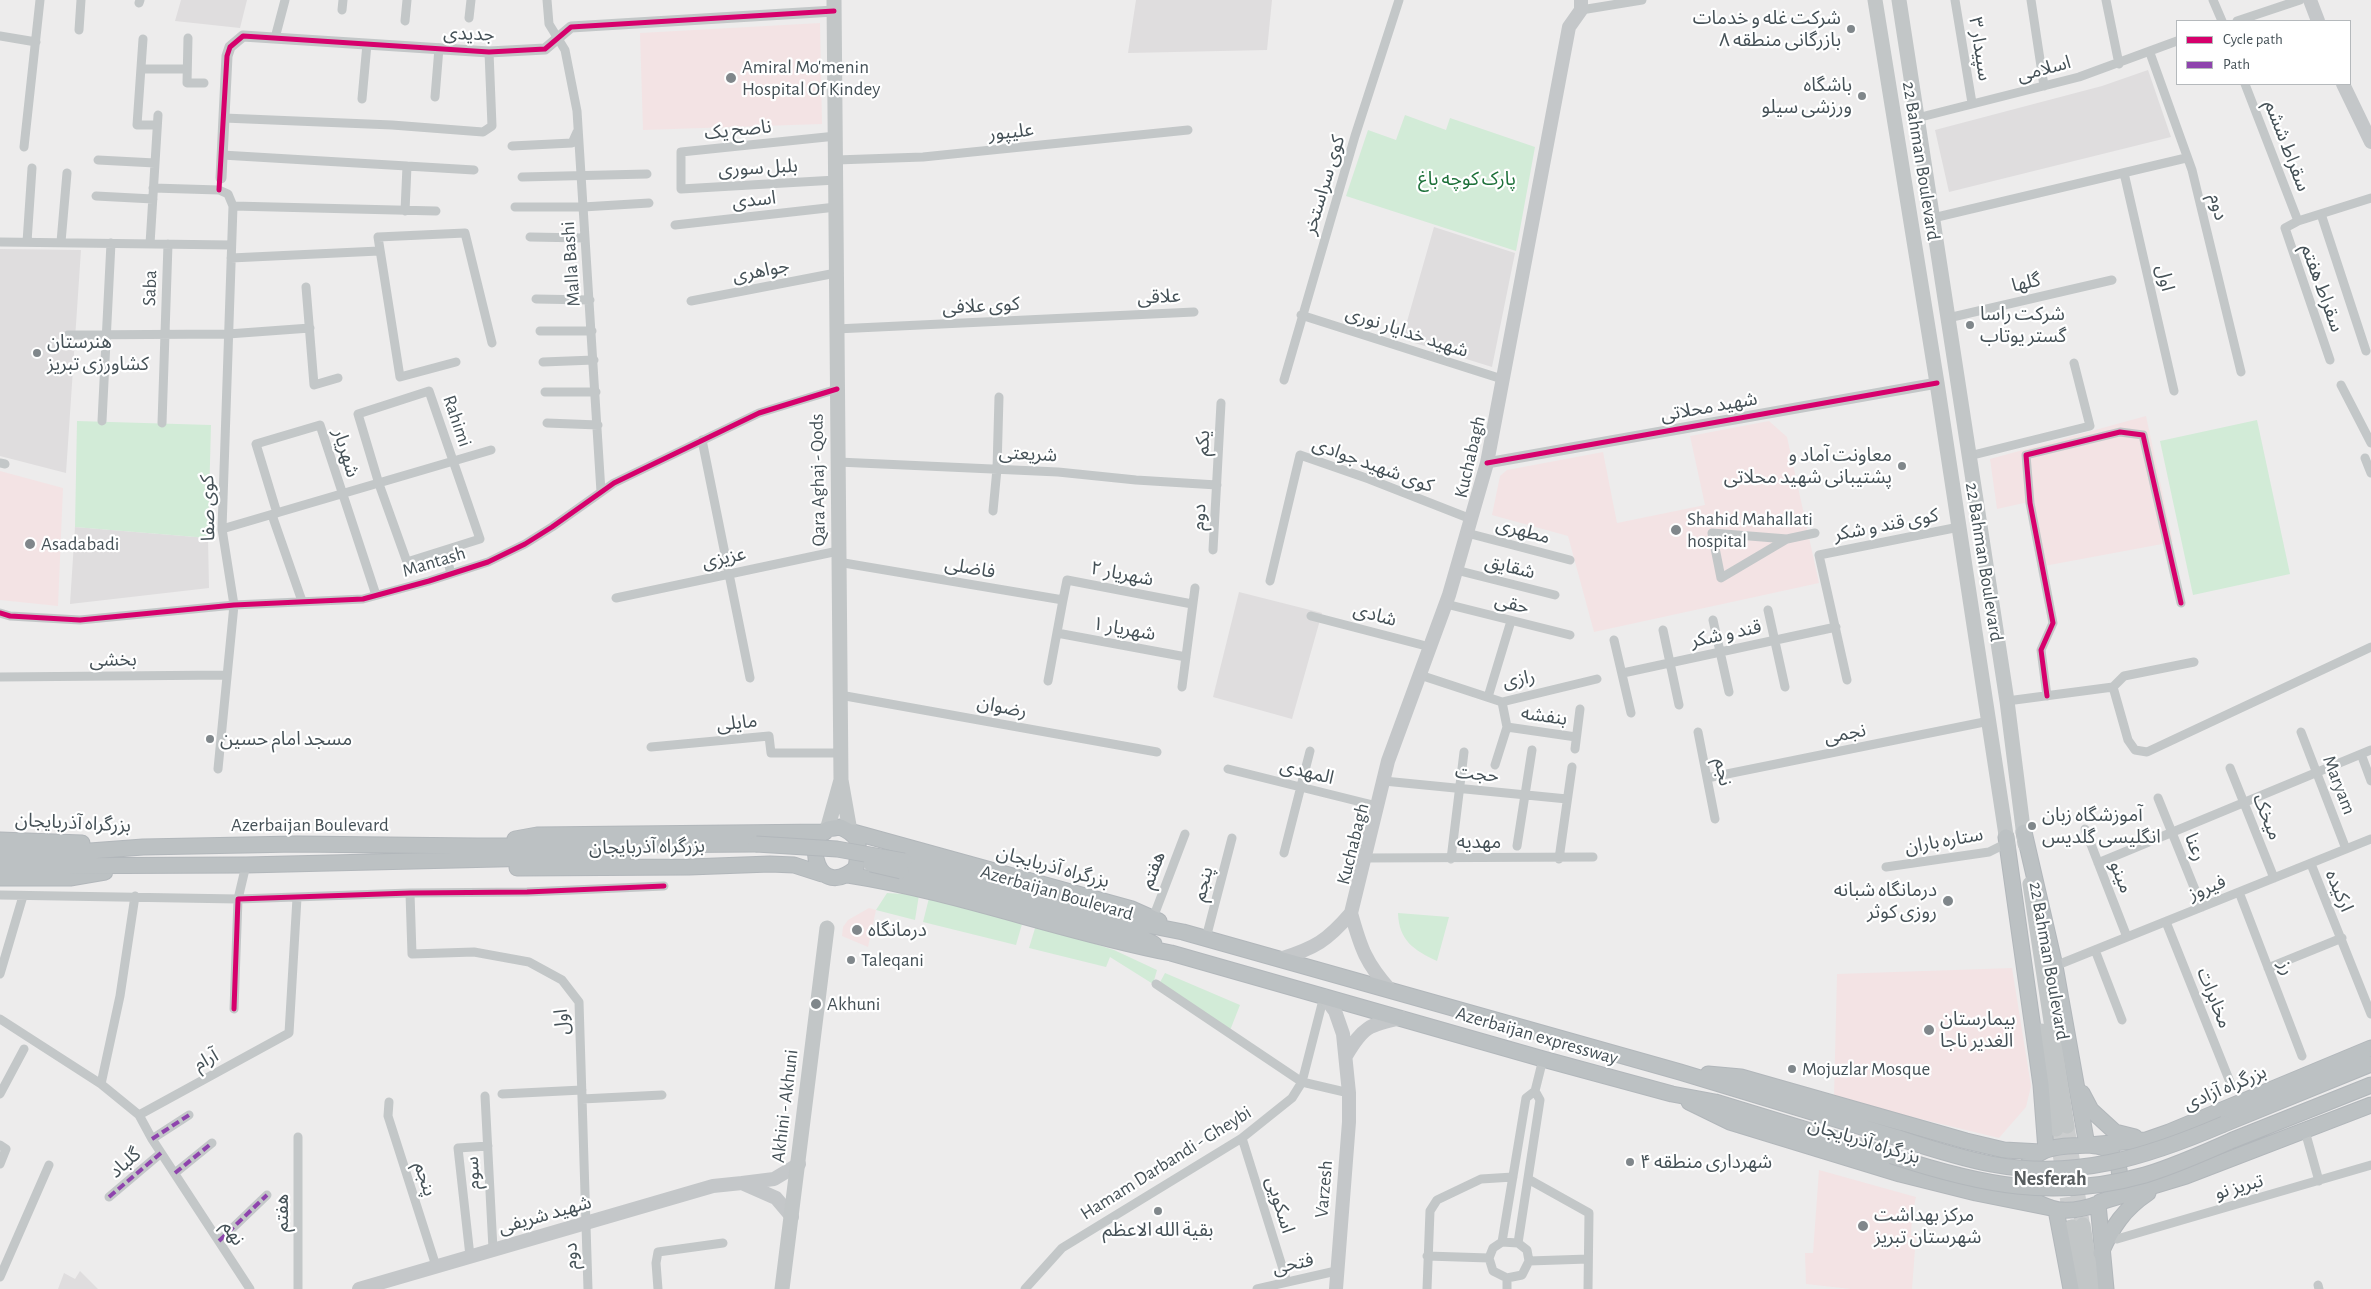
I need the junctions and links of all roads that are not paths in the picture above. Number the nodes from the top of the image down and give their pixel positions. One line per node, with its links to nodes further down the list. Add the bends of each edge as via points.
1 (40, 0): 33 (street)
2 (81, 0): 26 (street)
3 (285, 0): 29 (street)
4 (343, 0): 20 (street)
5 (407, 0): 25 (street)
6 (471, 0): 21 (street)
7 (548, 0): 30 (street, Malla Bashi, via 549,24)
8 (1399, 0): 109 (street, کوی سراستخر)
9 (1642, 0): 18 (street)
10 (1875, 0): 130 (main road, 22 Bahman Boulevard)
11 (1899, 0): 50 (main road, 22 Bahman Boulevard)
12 (1956, 0): 47 (street, سپیدار ۳)
13 (2031, 0): 44 (street)
14 (2106, 0): 38 (street)
15 (2213, 0): 22 (street)
16 (2300, 0): 23 (street)
17 (2310, 0): 24 (main road)
18 (1581, 5): 128 (main road, Kuchabagh, via 1569,27)
19 (834, 6): 30 (street, جدیدی, via 571,27); 54 (main road, Qara Aghaj - Qods)
20 (342, 10)
21 (469, 18)
22 (2222, 20)
23 (2240, 20)
24 (2318, 20)
25 (405, 21)
26 (79, 30)
27 (0, 36): 33 (street)
28 (188, 38): 40 (street)
29 (276, 38): 34 (street, جدیدی); 49 (street, جدیدی, via 243,36 230,47)
30 (558, 38): 36 (street, جدیدی, via 545,49); 52 (street, Malla Bashi, via 566,50)
31 (143, 39): 39 (street)
32 (2176, 41): 37 (street, اسلامی)
33 (36, 42): 57 (street)
34 (367, 44): 35 (street, جدیدی); 46 (street)
35 (439, 48): 36 (street, جدیدی); 45 (street)
36 (489, 52): 49 (street, via 492,126 484,132)
37 (2150, 52): 38 (street, اسلامی); 59 (street, دوم)
38 (2119, 64): 44 (street, اسلامی)
39 (141, 69): 40 (street); 51 (street, via 137,125)
40 (187, 69): 41 (street, via 187,83)
41 (204, 83)
42 (2246, 85): 88 (street, سقراط ششم)
43 (2343, 85): 55 (main road)
44 (2044, 86): 47 (street, اسلامی)
45 (435, 97)
46 (362, 99)
47 (1972, 102): 50 (street, اسلامی)
48 (158, 115): 51 (street)
49 (224, 118): 58 (street, جدیدی)
50 (1917, 118): 87 (main road, 22 Bahman Boulevard)
51 (157, 126): 62 (street)
52 (578, 128): 56 (street, via 572,143); 69 (street, Malla Bashi)
53 (1188, 130): 61 (street, علیپور, via 923,157)
54 (836, 136): 61 (main road, Qara Aghaj - Qods); 74 (street, ناصح یک, via 681,152)
55 (2371, 142)
56 (512, 146)
57 (24, 147)
58 (222, 155): 63 (street); 71 (street, جدیدی)
59 (2186, 158): 67 (street); 126 (street, دوم, via 2192,170)
60 (98, 160): 62 (street)
61 (836, 160): 72 (main road, Qara Aghaj - Qods)
62 (155, 163): 73 (street)
63 (407, 166): 65 (street); 83 (street)
64 (32, 168): 93 (street)
65 (474, 170)
66 (67, 172): 94 (street)
67 (2124, 173): 87 (street); 133 (street, اول)
68 (647, 174): 69 (street)
69 (581, 176): 70 (street); 80 (street, Malla Bashi)
70 (522, 177)
71 (220, 178): 75 (street)
72 (836, 180): 74 (street, بلبل سوری); 82 (main road, Qara Aghaj - Qods)
73 (153, 188): 75 (street); 78 (street)
74 (681, 189)
75 (219, 190): 84 (street, via 228,194)
76 (96, 196): 78 (street)
77 (2371, 198): 86 (street)
78 (153, 199): 96 (street)
79 (649, 203): 80 (street)
80 (583, 206): 81 (street); 91 (street, Malla Bashi)
81 (514, 207)
82 (836, 207): 89 (street, اسدی); 101 (main road, Qara Aghaj - Qods)
83 (404, 210): 84 (street); 85 (street)
84 (233, 211): 98 (street, کوی صفا)
85 (436, 211)
86 (2321, 214): 88 (street); 120 (street)
87 (1933, 218): 110 (main road, 22 Bahman Boulevard)
88 (2298, 221): 122 (street, سقراط هفتم, via 2285,228)
89 (675, 225)
90 (530, 237): 91 (street)
91 (586, 238): 105 (street, Malla Bashi)
92 (0, 242): 93 (street)
93 (27, 242): 94 (street)
94 (60, 242): 95 (street)
95 (111, 243): 96 (street); 117 (street)
96 (150, 244): 97 (street)
97 (168, 244): 98 (street); 118 (street, Saba)
98 (231, 245): 100 (street, کوی صفا)
99 (379, 251): 100 (street); 119 (street, via 378,237 465,233); 123 (street, via 400,377)
100 (231, 258): 115 (street, کوی صفا)
101 (836, 274): 106 (street, جواهری); 112 (main road, Qara Aghaj - Qods)
102 (2112, 280): 110 (street, گلها)
103 (306, 287): 111 (street)
104 (536, 299): 105 (street)
105 (590, 300): 114 (street, Malla Bashi)
106 (691, 301)
107 (1194, 312): 108 (street, علاقی)
108 (1126, 315): 112 (street, کوی علافی)
109 (1301, 315): 128 (street, شهید خدایار نوری); 129 (street, کوی سراستخر)
110 (1948, 318): 145 (main road, 22 Bahman Boulevard)
111 (310, 328): 115 (street); 127 (street, via 314,385)
112 (836, 329): 132 (main road, Qara Aghaj - Qods)
113 (540, 331): 114 (street)
114 (592, 331): 121 (street, Malla Bashi)
115 (228, 334): 118 (street); 160 (street, کوی صفا)
116 (68, 335): 117 (street)
117 (106, 335): 118 (street); 138 (street)
118 (165, 335): 140 (street, Saba)
119 (492, 343)
120 (2366, 351)
121 (594, 360): 124 (street); 135 (street, Malla Bashi)
122 (2330, 360)
123 (456, 362)
124 (543, 362)
125 (2074, 363): 145 (street, via 2090,426)
126 (2241, 372)
127 (338, 378)
128 (1502, 379): 149 (main road, Kuchabagh)
129 (1284, 380)
130 (1937, 383): 149 (street, شهید محلاتی); 159 (main road, 22 Bahman Boulevard)
131 (2341, 385): 143 (street)
132 (837, 389): 142 (street, Mantash, via 759,413); 148 (main road, Qara Aghaj - Qods)
133 (2174, 391)
134 (545, 392): 135 (street)
135 (596, 392): 141 (street, Malla Bashi)
136 (999, 397): 150 (street)
137 (1222, 403): 153 (street, یکم)
138 (102, 421)
139 (547, 423): 141 (street)
140 (162, 424)
141 (598, 425): 154 (street, Malla Bashi)
142 (702, 440): 154 (street, Mantash); 170 (street)
143 (2371, 443)
144 (492, 450): 147 (street)
145 (1970, 456): 214 (main road, 22 Bahman Boulevard)
146 (2365, 458): 151 (street)
147 (453, 462): 152 (street); 152 (street, Rahimi, via 430,391 358,414); 164 (street, Rahimi, via 480,539)
148 (838, 462): 150 (street, شریعتی); 166 (main road, Qara Aghaj - Qods)
149 (1487, 463): 158 (main road, Kuchabagh)
150 (997, 469): 153 (street, شریعتی); 156 (street)
151 (2371, 473)
152 (379, 484): 155 (street); 164 (street, via 407,562)
153 (1217, 485): 165 (street, دوم)
154 (601, 492): 169 (street, Mantash, via 525,544 488,562)
155 (342, 495): 157 (street); 157 (street, شهریار, via 320,425 256,444); 173 (street, شهریار)
156 (993, 511)
157 (274, 514): 160 (street); 177 (street)
158 (1471, 519): 161 (main road, Kuchabagh); 171 (street, کوی شهید جوادی, via 1300,455)
159 (1959, 527): 187 (street, کوی قند و شکر, via 1819,555); 219 (main road, 22 Bahman Boulevard)
160 (222, 530): 181 (street, کوی صفا)
161 (1467, 533): 167 (street, مطهری); 168 (main road, Kuchabagh)
162 (1815, 533): 163 (street)
163 (1786, 540): 163 (street, via 1712,533 1722,578 1754,559)
164 (445, 550): 169 (street)
165 (1213, 550)
166 (838, 556): 170 (street, عزیزی); 176 (street, فاضلی); 211 (main road, Qara Aghaj - Qods)
167 (1570, 560)
168 (1456, 570): 174 (street, شقایق); 180 (main road, Kuchabagh)
169 (451, 574): 173 (street, Mantash)
170 (729, 574): 175 (street, عزیزی); 203 (street)
171 (1270, 581)
172 (1195, 588): 179 (street)
173 (376, 595): 177 (street, Mantash)
174 (1555, 595)
175 (616, 598)
176 (1063, 600): 179 (street, شهریار ۲, via 1067,580); 189 (street)
177 (302, 602): 181 (street, Mantash)
178 (2180, 603): 212 (street, via 2143,435 2120,432 2026,455 2030,502 2053,623 2041,650)
179 (1192, 604): 196 (street)
180 (1446, 604): 185 (street, حقی); 193 (main road, Kuchabagh)
181 (234, 605): 183 (street, Mantash, via 80,620); 200 (street, کوی صفا)
182 (1768, 610): 192 (street)
183 (0, 613)
184 (1311, 616): 193 (street, شادی)
185 (1511, 620): 190 (street, حقی); 213 (street)
186 (1713, 620): 195 (street)
187 (1836, 628): 192 (street, قند و شکر); 205 (street)
188 (1663, 630): 198 (street)
189 (1057, 633): 196 (street, شهریار ۱); 206 (street)
190 (1570, 635)
191 (1614, 640): 199 (street)
192 (1775, 640): 195 (street, قند و شکر); 208 (street)
193 (1430, 647): 201 (main road, Kuchabagh)
194 (2371, 647): 209 (street, via 2147,752 2135,750 2128,740)
195 (1720, 652): 198 (street, قند و شکر); 210 (street)
196 (1186, 657): 207 (street)
197 (2194, 662): 209 (street, via 2124,676)
198 (1670, 663): 199 (street, قند و شکر); 216 (street)
199 (1623, 673): 218 (street)
200 (227, 675): 202 (street, بخشی); 237 (street, کوی صفا)
201 (1420, 675): 213 (street, رازی); 241 (main road, Kuchabagh, via 1388,761)
202 (0, 677)
203 (750, 678)
204 (1597, 679): 215 (street, رازی)
205 (1848, 680)
206 (1048, 681)
207 (1182, 687)
208 (1785, 687)
209 (2113, 687): 212 (street)
210 (1729, 692)
211 (840, 695): 229 (street, رضوان); 231 (main road, Qara Aghaj - Qods)
212 (2047, 696): 214 (street)
213 (1488, 697): 215 (street, رازی)
214 (2007, 701): 255 (main road, 22 Bahman Boulevard)
215 (1502, 702): 220 (street)
216 (1679, 705)
217 (1580, 709): 223 (street)
218 (1631, 713)
219 (1988, 721): 239 (street, نجمی); 261 (main road, 22 Bahman Boulevard)
220 (1507, 727): 223 (street, بنفشه); 233 (street)
221 (1698, 732): 239 (street, نجم)
222 (2301, 732): 238 (street, Maryam)
223 (1576, 736): 225 (street)
224 (651, 747): 231 (street, مایلی, via 769,736 770,753)
225 (1575, 749)
226 (1532, 750): 245 (street)
227 (2371, 750): 232 (street)
228 (1310, 751): 243 (street)
229 (1157, 752)
230 (1464, 752): 244 (street)
231 (840, 753): 240 (main road, Qara Aghaj - Qods)
232 (2361, 754): 238 (street); 242 (street)
233 (1495, 765)
234 (1572, 767): 247 (street)
235 (2230, 768): 248 (street, میخک)
236 (1228, 769): 243 (street, المهدی)
237 (218, 770)
238 (2316, 772): 248 (street); 264 (street, Maryam)
239 (1707, 778): 250 (street, نجم)
240 (841, 780): 253 (main road); 254 (main road)
241 (1384, 781): 244 (street, حجت); 249 (main road, Kuchabagh)
242 (2371, 781)
243 (1300, 787): 249 (street, المهدی); 267 (street)
244 (1459, 788): 245 (street, حجت); 270 (street)
245 (1525, 795): 247 (street, حجت); 262 (street)
246 (2158, 798): 256 (street, رعنا)
247 (1567, 799): 271 (street)
248 (2244, 802): 256 (street); 283 (street, میخک)
249 (1377, 806): 269 (main road, Kuchabagh)
250 (1715, 819)
251 (2085, 829): 272 (street, مینو)
252 (770, 831): 253 (highway, بزرگراه آذربایجان); 266 (highway, بزرگراه آذربایجان, via 537,835); 273 (highway, via 780,837 783,848 779,858)
253 (826, 831): 254 (highway, via 840,827); 280 (highway, via 818,839 815,863)
254 (851, 832): 276 (highway, بزرگراه آذربایجان); 281 (highway, via 859,844 856,868)
255 (2024, 832): 261 (main road, 22 Bahman Boulevard, via 2062,1128); 304 (highway)
256 (2172, 832): 272 (street); 292 (street, رعنا)
257 (1184, 834): 294 (street, هفتم)
258 (1232, 838): 299 (street, پنجم)
259 (2371, 839): 264 (street, فیروز)
260 (0, 840): 263 (highway, بزرگراه آذربایجان)
261 (2006, 840): 279 (street, ستاره باران, via 1989,852); 350 (highway, via 2041,1085)
262 (1517, 846)
263 (143, 847): 265 (highway); 266 (highway, Azerbaijan Boulevard, via 312,844)
264 (2346, 849): 274 (street, فیروز)
265 (0, 853)
266 (474, 853): 273 (highway, بزرگراه آذربایجان, via 509,868); 275 (highway, Azerbaijan Boulevard); 276 (highway, بزرگراه آذربایجان, bridge, via 554,857 756,850)
267 (1284, 853)
268 (1593, 857): 271 (street, مهدیه)
269 (1364, 858): 270 (street, مهدیه); 293 (main road, Kuchabagh)
270 (1451, 858): 271 (street, مهدیه)
271 (1559, 859)
272 (2098, 863): 298 (street, مینو)
273 (770, 864): 280 (highway, بزرگراه آذربایجان, via 794,865)
274 (2310, 864): 283 (street, فیروز); 300 (street, ارکیده)
275 (246, 865): 278 (highway, Azerbaijan Boulevard); 291 (street)
276 (902, 865): 281 (highway, بزرگراه آذربایجان); 294 (highway, بزرگراه آذربایجان, via 1132,909); 297 (highway, Azerbaijan Boulevard); 302 (highway, Azerbaijan Boulevard, via 1130,932)
277 (0, 866): 278 (highway)
278 (144, 866): 282 (highway, via 70,878)
279 (1886, 867)
280 (822, 874): 281 (highway, via 834,878)
281 (848, 875)
282 (0, 878)
283 (2274, 878): 285 (street, فیروز)
284 (664, 886): 286 (street)
285 (2239, 892): 292 (street, فیروز); 305 (street, رز)
286 (410, 893): 290 (street); 331 (street, اول, via 412,954 474,952 529,962 562,980 579,1002)
287 (0, 895): 288 (street)
288 (22, 896): 289 (street); 306 (street)
289 (136, 896): 291 (street); 324 (street, via 120,996)
290 (297, 898): 291 (street); 337 (street, آرام, via 289,1033)
291 (238, 899): 310 (street)
292 (2202, 907): 295 (street, فیروز)
293 (1351, 914): 303 (main road, via 1333,934 1310,949); 308 (main road, via 1371,968)
294 (1153, 918): 297 (highway, بزرگراه آذربایجان)
295 (2166, 922): 298 (street, فیروز); 326 (street, مخابرات)
296 (827, 928): 354 (main road, Akhini - Akhuni)
297 (1183, 932): 299 (highway, Azerbaijan expressway)
298 (2127, 937): 301 (street, فیروز)
299 (1206, 938): 303 (highway, Azerbaijan expressway)
300 (2342, 938): 305 (street); 311 (street, ارکیده)
301 (2095, 950): 304 (street, فیروز); 314 (street)
302 (1171, 953): 309 (highway, Azerbaijan expressway)
303 (1280, 959): 308 (highway, Azerbaijan expressway)
304 (2055, 966): 322 (highway)
305 (2268, 968): 318 (street, رز)
306 (0, 974)
307 (1156, 984): 323 (street)
308 (1390, 990): 321 (highway, Azerbaijan expressway)
309 (1324, 996): 312 (highway, Azerbaijan expressway); 317 (main road, Varzesh, via 1335,1011); 323 (street, Hamam Darbandi - Gheybi)
310 (234, 1009)
311 (2371, 1014)
312 (1402, 1018): 317 (main road, via 1363,1030); 319 (highway, Azerbaijan expressway)
313 (0, 1019): 324 (street, نهم)
314 (2122, 1020)
315 (2371, 1048): 339 (highway, بزرگراه آزادی)
316 (24, 1049): 329 (street)
317 (1346, 1056): 328 (main road, Varzesh)
318 (2302, 1056)
319 (1543, 1059): 327 (street); 332 (highway, Azerbaijan expressway)
320 (2371, 1064): 339 (highway)
321 (1680, 1072): 339 (highway, Azerbaijan expressway, bridge, via 1991,1164 2028,1168 2068,1169 2139,1157 2178,1144); 340 (highway, بزرگراه آذربایجان, via 1741,1077)
322 (2074, 1080): 345 (highway, via 2091,1110 2115,1132); 348 (highway)
323 (1302, 1082): 328 (street); 343 (street, Hamam Darbandi - Gheybi, via 1292,1098)
324 (101, 1084): 337 (street, نهم)
325 (2371, 1085): 332 (highway, Azerbaijan expressway, bridge, via 2146,1175 2070,1188 2030,1188 1949,1174 1715,1102)
326 (2232, 1087)
327 (1535, 1091): 359 (street, via 1526,1098); 360 (street, via 1540,1100)
328 (1349, 1093): 383 (main road, Varzesh)
329 (0, 1094)
330 (502, 1094): 331 (street)
331 (582, 1094): 333 (street); 369 (street, اول)
332 (1672, 1094): 358 (highway, بزرگراه آذربایجان, via 1730,1122)
333 (662, 1095)
334 (485, 1096): 349 (street, سوم)
335 (389, 1102): 382 (street, پنجم, via 388,1116)
336 (2371, 1104): 341 (highway)
337 (138, 1115): 344 (street, نهم)
338 (189, 1115): 344 (street)
339 (2221, 1118): 345 (highway, بزرگراه آزادی); 352 (highway, via 2213,1128 2215,1140)
340 (1916, 1126): 350 (highway, بزرگراه آذربایجان, via 2004,1150); 358 (highway, via 1922,1140 1921,1155 1913,1167)
341 (2305, 1132): 352 (highway); 361 (street)
342 (298, 1137): 388 (street, هفتم)
343 (1242, 1138): 386 (street, اسکویی); 393 (street, Hamam Darbandi - Gheybi, via 1062,1248)
344 (152, 1139): 351 (street, نهم)
345 (2146, 1140): 348 (highway, بزرگراه آزادی)
346 (212, 1143): 357 (street)
347 (0, 1145): 353 (street, via 6,1149)
348 (2088, 1145): 350 (highway); 366 (highway, via 2104,1148 2114,1157 2120,1170 2119,1184 2113,1195)
349 (488, 1146): 375 (street, سوم); 377 (street, via 458,1148)
350 (2044, 1151): 367 (highway, via 2026,1166 2023,1180 2028,1194)
351 (161, 1152): 357 (street, نهم); 365 (street, گلباد)
352 (2234, 1158): 363 (highway)
353 (0, 1164)
354 (799, 1164): 362 (main road, شهید شریفی, via 774,1179); 368 (main road, Akhini - Akhuni)
355 (49, 1165): 384 (street)
356 (2371, 1165): 361 (street, تبریز نو)
357 (175, 1173): 371 (street, نهم)
358 (1900, 1174): 367 (highway, بزرگراه آذربایجان)
359 (1512, 1177): 372 (street); 378 (street, via 1481,1179 1437,1200 1430,1211)
360 (1528, 1179): 374 (street); 380 (street, via 1590,1214)
361 (2319, 1181): 370 (street, تبریز نو)
362 (742, 1183): 368 (main road, via 776,1198); 369 (main road, شهید شریفی, via 713,1186)
363 (2163, 1184): 366 (highway); 376 (highway, via 2135,1202 2118,1219)
364 (267, 1195): 371 (street)
365 (109, 1198)
366 (2099, 1203): 367 (highway, via 2076,1209); 376 (highway)
367 (2053, 1209): 399 (highway)
368 (792, 1217): 392 (main road, Akhini - Akhuni)
369 (587, 1222): 375 (main road, شهید شریفی); 390 (street, دوم)
370 (2117, 1239)
371 (219, 1241): 387 (street, نهم)
372 (1502, 1242): 374 (street); 379 (street)
373 (723, 1243): 391 (street, via 658,1252)
374 (1518, 1243): 381 (street, via 1527,1250)
375 (493, 1249): 377 (main road, شهید شریفی)
376 (2101, 1253): 402 (highway)
377 (470, 1256): 382 (main road, شهید شریفی)
378 (1428, 1256): 379 (street); 396 (street)
379 (1489, 1258): 385 (street, via 1493,1271)
380 (1588, 1259): 381 (street); 398 (street)
381 (1529, 1261): 385 (street, via 1522,1275)
382 (436, 1266): 389 (main road, شهید شریفی)
383 (1336, 1271): 386 (street, فتحی); 395 (main road, Varzesh)
384 (0, 1277)
385 (1507, 1278): 397 (street)
386 (1287, 1282): 394 (street, فتحی)
387 (250, 1289)
388 (298, 1289)
389 (359, 1289)
390 (588, 1289)
391 (658, 1289)
392 (782, 1289)
393 (1025, 1289)
394 (1257, 1289)
395 (1336, 1289)
396 (1428, 1289)
397 (1507, 1289)
398 (1588, 1289)
399 (2071, 1289)
400 (2082, 1289): 401 (main road, via 2077,1226)
401 (2093, 1289)
402 (2106, 1289)

